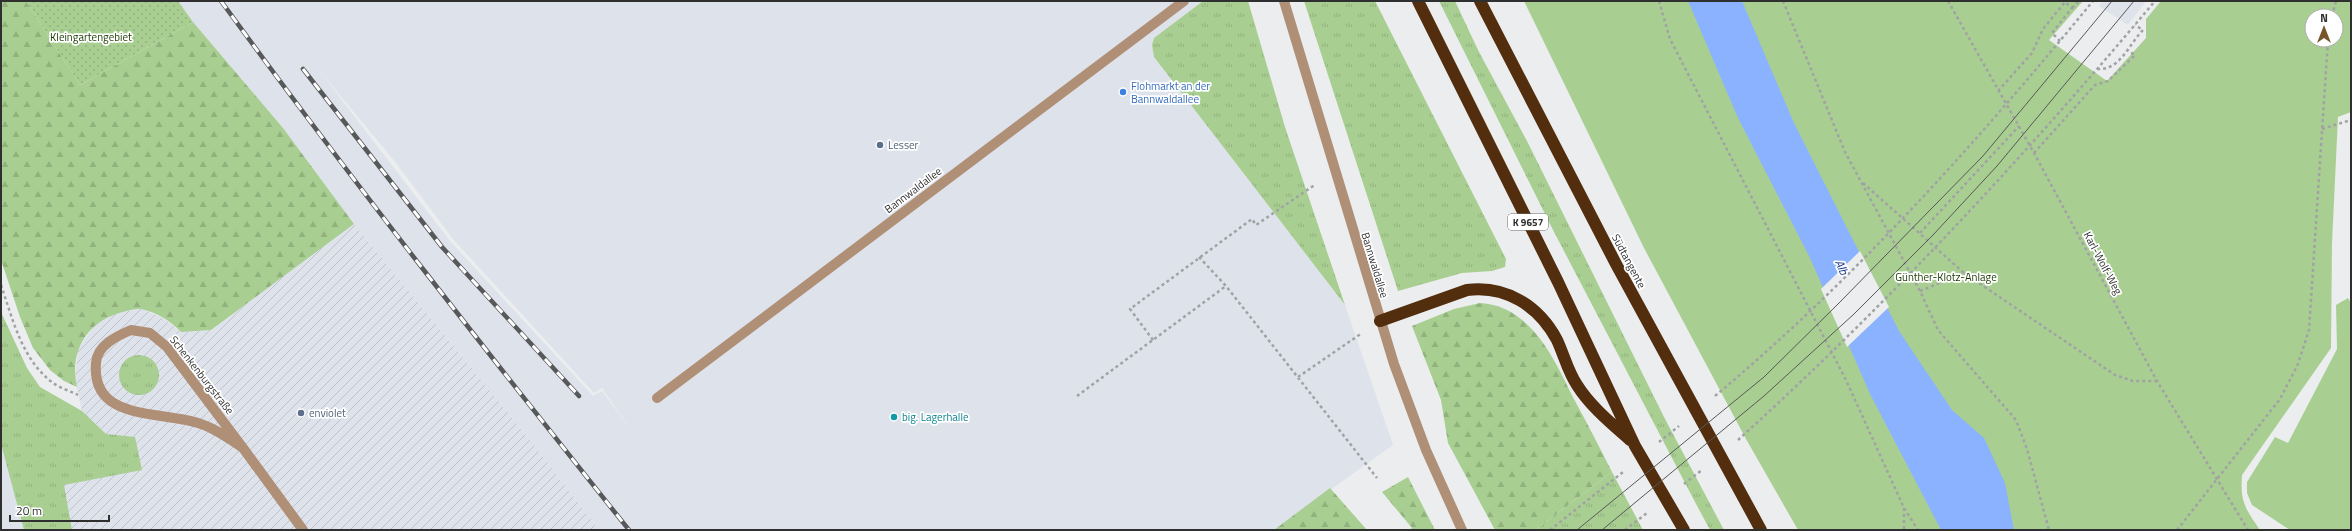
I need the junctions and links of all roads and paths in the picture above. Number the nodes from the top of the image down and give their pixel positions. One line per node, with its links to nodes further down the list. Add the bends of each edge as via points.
1 (1184, 1): 35 (street, Bannwaldallee)
2 (1284, 1): 22 (street, Bannwaldallee)
3 (1418, 1): 41 (highway, K 9657, via 1558,282)
4 (1480, 1): 55 (highway, Südtangente, via 1616,264)
5 (1659, 1): 48 (path, via 1670,39 1846,380)
6 (1783, 1): 23 (path, via 1830,120)
7 (1948, 1): 17 (path, Karl-Wolf-Weg)
8 (2079, 1): 11 (path)
9 (2092, 1): 13 (path)
10 (2155, 1): 12 (path)
11 (2072, 8): 13 (path, via 2052,33); 17 (path, via 2065,2 2043,29 2032,53)
12 (2135, 25): 15 (path, via 2143,30); 16 (path)
13 (2060, 41): 37 (path, via 1971,145 1835,288)
14 (2327, 48): 20 (path)
15 (2127, 50): 16 (path, via 2114,66 2105,70); 21 (path, via 2135,54 2108,81 2095,85)
16 (2096, 69): 40 (path, via 1938,246 1858,327)
17 (1998, 91): 19 (path, Karl-Wolf-Weg)
18 (2351, 120): 20 (path)
19 (2019, 126): 21 (path, Karl-Wolf-Weg); 24 (path)
20 (2322, 129): 46 (path, via 2309,330 2298,364 2280,399)
21 (2034, 153): 33 (path, Karl-Wolf-Weg)
22 (1335, 172): 25 (path, via 1256,225 1252,219); 30 (street, Bannwaldallee)
23 (1861, 181): 24 (path); 29 (path)
24 (1920, 233): 26 (path)
25 (1199, 257): 28 (path); 31 (path, via 1130,309)
26 (1964, 272): 29 (path); 33 (path, via 2115,375 2133,381)
27 (1, 285): 36 (path, via 21,341 30,359 41,372 54,384 83,398)
28 (1226, 286): 31 (path); 32 (path)
29 (1920, 291): 58 (path, via 1938,330 2016,420 2028,449)
30 (1380, 321): 32 (path); 41 (highway, K 9657, via 1467,290 1494,290 1517,298 1548,326 1577,385 1606,419); 51 (street, Bannwaldallee, via 1426,450)
31 (1153, 340): 34 (path)
32 (1298, 377): 45 (path)
33 (2157, 381): 46 (path, Karl-Wolf-Weg)
34 (1078, 396)
35 (656, 398)
36 (106, 399): 42 (street, Schenkenburgstraße, via 130,411 200,424); 42 (street, Schenkenburgstraße, via 95,377 96,358 112,337 132,330 150,333 167,347)
37 (1711, 399)
38 (1681, 424): 39 (path)
39 (1658, 444)
40 (1733, 445)
41 (1635, 446): 54 (highway, K 9657)
42 (243, 448): 50 (street, Schenkenburgstraße)
43 (1628, 469): 52 (path)
44 (1703, 469): 47 (path)
45 (1377, 478)
46 (2216, 478): 59 (path); 60 (path, Karl-Wolf-Weg)
47 (1679, 488)
48 (1904, 508): 56 (path); 57 (path)
49 (1649, 511): 53 (path)
50 (303, 530)
51 (1462, 530)
52 (1550, 530)
53 (1625, 530)
54 (1684, 530)
55 (1761, 530)
56 (1904, 530)
57 (1918, 530)
58 (2049, 530)
59 (2177, 530)
60 (2248, 530)

